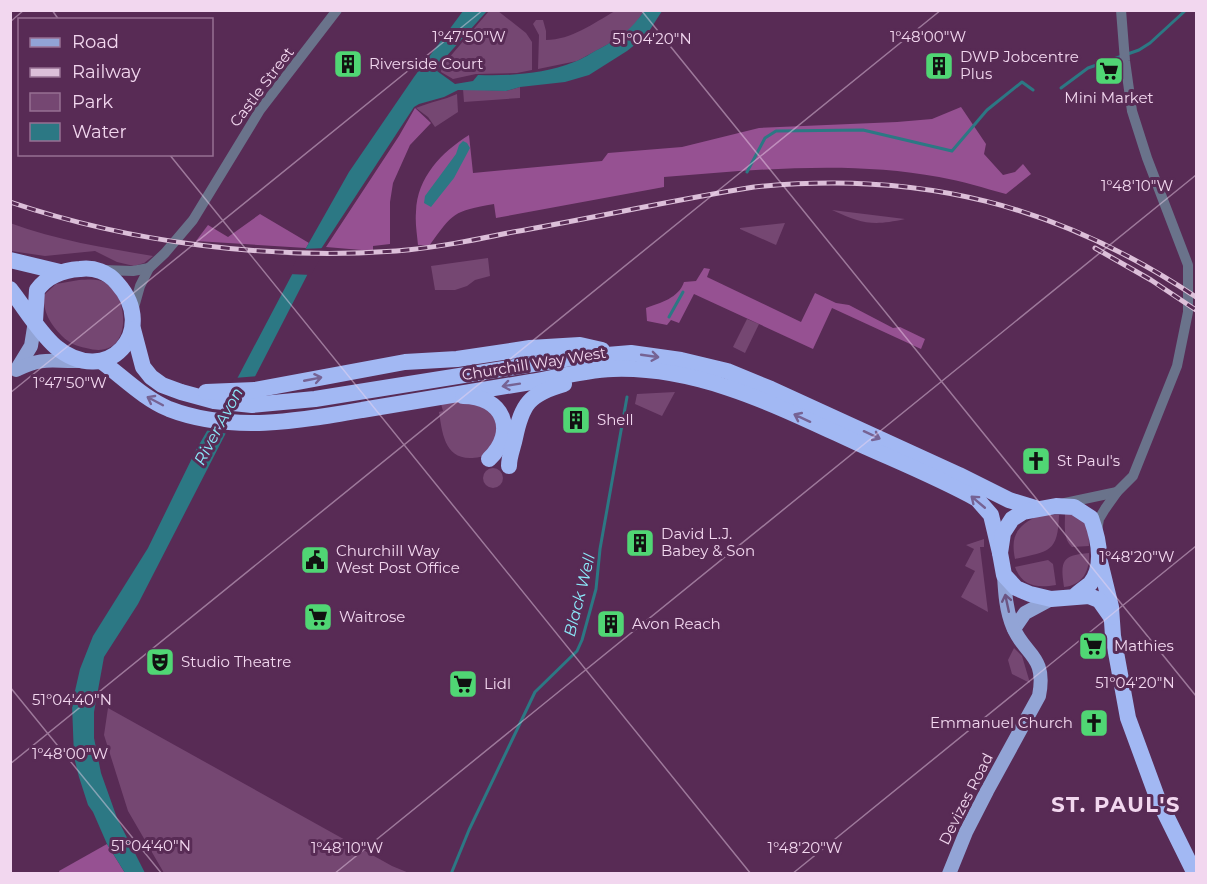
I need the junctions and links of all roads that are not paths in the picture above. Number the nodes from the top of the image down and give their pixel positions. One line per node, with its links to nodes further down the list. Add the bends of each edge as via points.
1 (337, 10): 5 (street, Castle Street, via 260,110 193,220)
2 (1120, 10): 4 (street, via 1129,94 1138,130)
3 (10, 260): 7 (highway)
4 (1192, 267): 22 (street, via 1177,366 1133,476)
5 (149, 268): 6 (street); 9 (street, Castle Street)
6 (100, 270): 7 (highway); 9 (highway, via 124,290)
7 (60, 272): 10 (highway, via 37,290)
8 (10, 289): 10 (highway)
9 (133, 311): 11 (highway)
10 (35, 321): 13 (highway, via 55,346); 15 (main road, via 31,346)
11 (132, 329): 14 (highway, via 121,350); 19 (highway, via 143,367 162,385 184,393)
12 (619, 354): 17 (highway, Churchill Way West, via 570,358); 19 (highway, one-way to 12, via 405,362 580,345); 24 (highway, Churchill Way West, one-way to 24, via 644,354 727,371 1009,500)
13 (83, 361): 14 (highway); 15 (main road, via 35,361)
14 (101, 361): 18 (highway, Churchill Way West, one-way to 14, via 311,419 240,423 169,408 146,397)
15 (13, 372)
16 (651, 372): 17 (highway, Churchill Way West, one-way to 17, via 614,369); 21 (highway, via 562,385 533,397 522,410); 26 (highway, Churchill Way West, one-way to 16, via 991,515 971,495 763,400 718,385)
17 (443, 390): 18 (highway, Churchill Way West); 20 (highway, via 472,396 494,406 502,415 505,433)
18 (409, 394): 19 (highway, Churchill Way West, via 283,404)
19 (254, 397)
20 (489, 459)
21 (508, 466)
22 (1117, 492): 23 (street); 25 (street, via 1099,519)
23 (1056, 506): 24 (highway); 25 (highway, via 1085,512)
24 (1035, 508): 26 (highway, via 1012,519 1003,533)
25 (1096, 533): 27 (highway)
26 (1000, 553): 28 (highway)
27 (1099, 555): 29 (highway, via 1090,584); 31 (highway)
28 (1004, 576): 30 (highway, via 1016,588); 32 (main road, Devizes Road, one-way to 28, via 1006,604)
29 (1075, 596): 30 (highway); 31 (highway, via 1099,600)
30 (1051, 599): 32 (main road, via 1025,612)
31 (1111, 617): 34 (highway, via 1123,697 1135,740 1170,827)
32 (1014, 629): 33 (main road, Devizes Road, via 1039,667 1039,696 987,790)
33 (949, 873)
34 (1194, 873)

